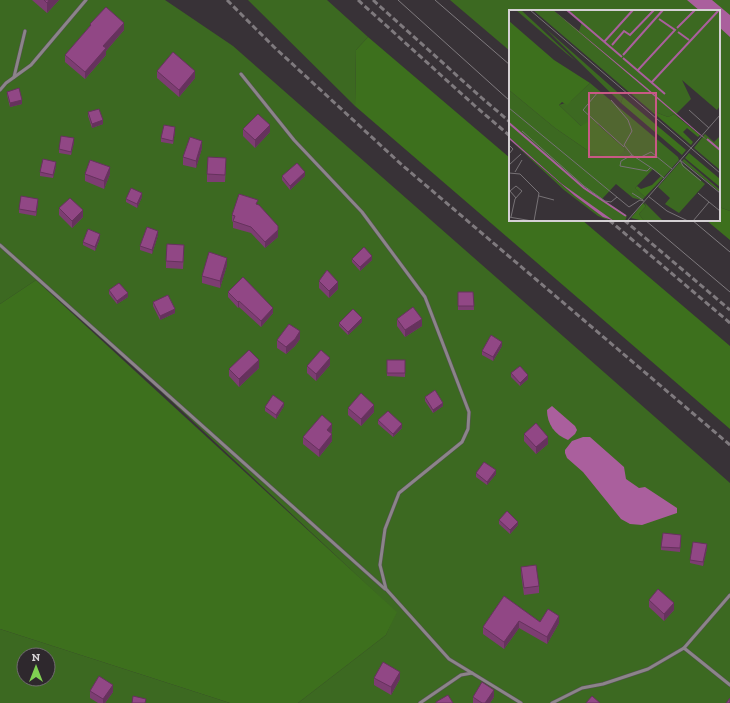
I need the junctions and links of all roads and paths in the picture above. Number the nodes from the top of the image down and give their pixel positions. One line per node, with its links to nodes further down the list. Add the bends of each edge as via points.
1 (86, 0): 4 (lane, via 31,65)
2 (25, 31): 4 (lane)
3 (241, 74): 7 (lane, via 294,140 362,212 424,297 469,412 468,429 462,442 399,493 385,529 380,566)
4 (14, 77): 5 (lane)
5 (0, 90)
6 (0, 245): 7 (lane)
7 (386, 589): 10 (lane, via 449,659)
8 (730, 594): 9 (lane)
9 (684, 648): 11 (lane); 14 (lane, via 648,669 582,688)
10 (472, 673): 12 (lane, via 461,675); 13 (lane)
11 (730, 685)
12 (420, 703)
13 (521, 703)
14 (552, 703)

